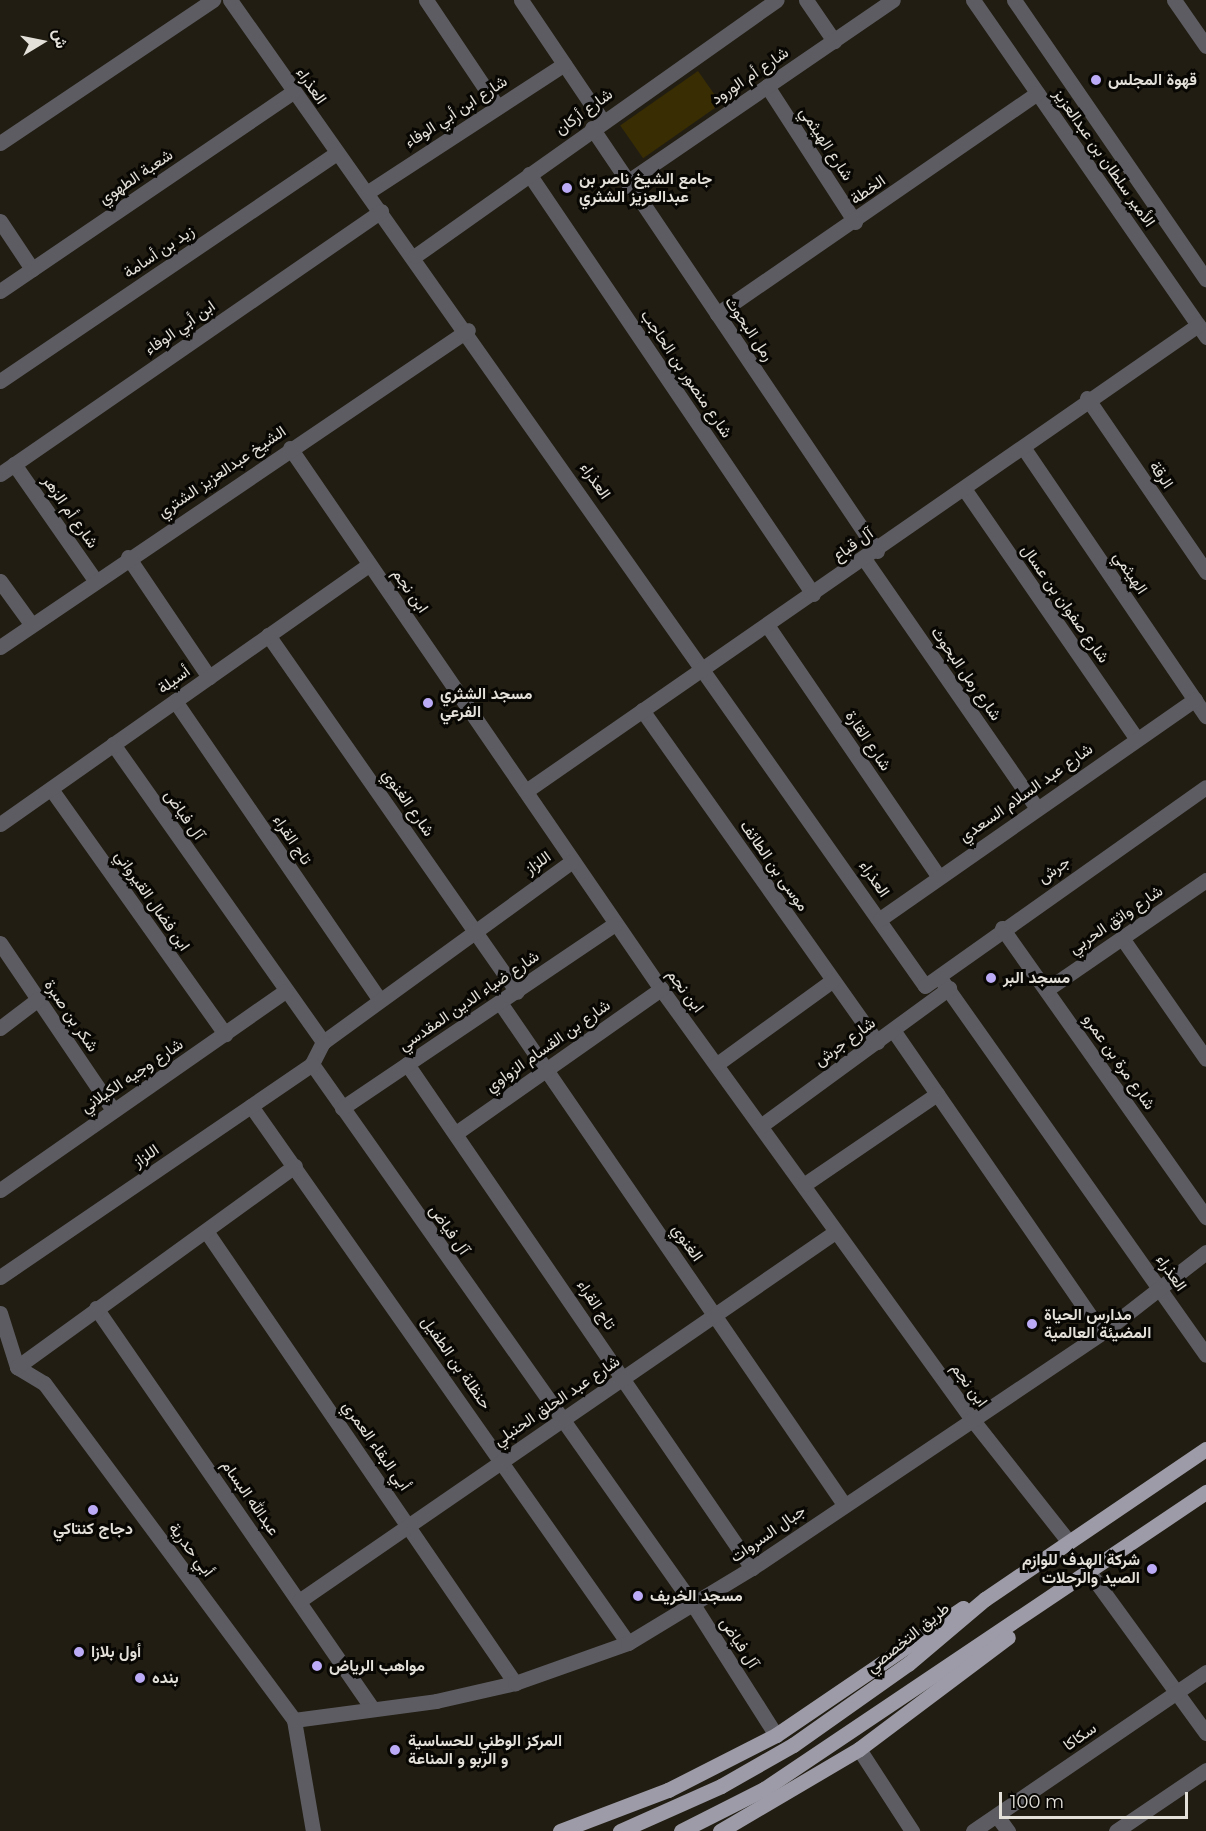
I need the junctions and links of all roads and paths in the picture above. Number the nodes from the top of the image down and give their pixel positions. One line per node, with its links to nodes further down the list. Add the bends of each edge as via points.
1 (213, 0): 19 (street)
2 (230, 0): 15 (street, العذراء)
3 (426, 0): 17 (street)
4 (521, 0): 13 (street)
5 (776, 0): 18 (street, شارع أركان)
6 (806, 0): 11 (street)
7 (893, 0): 11 (street, شارع أم الورود)
8 (973, 0): 16 (street, الأمير سلطان بن عبدالعزيز)
9 (1014, 0): 29 (street, الأمير سلطان بن عبدالعزيز)
10 (1174, 0): 12 (street)
11 (834, 41): 14 (street, شارع أم الورود)
12 (1206, 46)
13 (564, 64): 17 (street, شارع ابن أبي الوفاء); 18 (street)
14 (766, 86): 22 (street, شارع أم الورود); 26 (street, شارع الهيثمي)
15 (293, 92): 20 (street, العذراء); 28 (street, شعبة الطهوي)
16 (1037, 93): 26 (street, الخطة); 33 (street, الأمير سلطان بن عبدالعزيز)
17 (497, 106): 23 (street, شارع ابن أبي الوفاء)
18 (597, 124): 21 (street, شارع أركان); 22 (street, رمل البحوث)
19 (0, 143)
20 (337, 153): 23 (street, العذراء); 34 (street, زيد بن أسامة)
21 (529, 174): 27 (street, شارع أركان); 47 (street, شارع منصور بن الحاجب)
22 (627, 182): 31 (street, رمل البحوث)
23 (368, 192): 24 (street, العذراء)
24 (381, 211): 27 (street, العذراء); 38 (street, ابن أبي الوفاء)
25 (0, 221): 28 (street)
26 (855, 222): 31 (street, الخطة)
27 (415, 256): 32 (street, العذراء)
28 (32, 269): 30 (street, شعبة الطهوي)
29 (1206, 279)
30 (0, 291)
31 (717, 314): 41 (street, رمل البحوث)
32 (468, 330): 36 (street, الشيخ عبدالعزيز الشتري); 52 (street, العذراء)
33 (1202, 331): 35 (street, آل قباع)
34 (0, 381)
35 (1087, 398): 37 (street, آل قباع); 44 (street, الرقة)
36 (290, 448): 42 (street, الشيخ عبدالعزيز الشتري); 43 (street, ابن نجم)
37 (1024, 450): 40 (street, آل قباع); 54 (street, الهيثمي)
38 (14, 464): 39 (street, ابن أبي الوفاء); 46 (street, شارع أم الزهر)
39 (0, 474)
40 (965, 490): 41 (street, آل قباع); 58 (street, شارع صفوان بن عسال)
41 (871, 555): 47 (street, آل قباع); 63 (street, شارع رمل البحوث)
42 (128, 557): 46 (street, الشيخ عبدالعزيز الشتري); 53 (street)
43 (369, 565): 50 (street, أسيلة); 62 (street, ابن نجم)
44 (1206, 572)
45 (0, 580): 48 (street)
46 (95, 580): 48 (street, الشيخ عبدالعزيز الشتري)
47 (813, 594): 49 (street, آل قباع)
48 (31, 624): 51 (street, الشيخ عبدالعزيز الشتري)
49 (767, 625): 52 (street, آل قباع); 66 (street, شارع القارة)
50 (268, 635): 53 (street, أسيلة); 71 (street, شارع الغنوي)
51 (0, 647)
52 (703, 666): 56 (street, آل قباع); 68 (street, العذراء)
53 (209, 676): 55 (street, أسيلة)
54 (1195, 699): 57 (street, الهيثمي); 58 (street, شارع عبد السلام السعدي)
55 (176, 701): 59 (street, أسيلة); 82 (street, تاج القراء)
56 (642, 710): 62 (street, آل قباع); 74 (street, موسى بن الطائف)
57 (1206, 716)
58 (1136, 738): 63 (street, شارع عبد السلام السعدي)
59 (113, 744): 61 (street, أسيلة); 79 (street, آل فياض)
60 (1206, 787): 70 (street, جرش)
61 (51, 789): 64 (street, أسيلة); 86 (street, ابن فضال القيرواني)
62 (526, 791): 65 (street, ابن نجم)
63 (1037, 808): 66 (street, شارع عبد السلام السعدي)
64 (0, 824)
65 (571, 862): 69 (street, ابن نجم); 71 (street, اللزاز)
66 (939, 877): 68 (street, شارع عبد السلام السعدي)
67 (1206, 880): 72 (street, شارع واثق الحربي)
68 (880, 919): 76 (street, العذراء)
69 (615, 924): 77 (street, ابن نجم); 80 (street, شارع ضياء الدين المقدسي)
70 (1002, 928): 75 (street, جرش); 78 (street, شارع مرة بن عمرو)
71 (476, 929): 80 (street, شارع الغنوي); 82 (street, اللزاز)
72 (1122, 938): 78 (street, شارع واثق الحربي); 89 (street)
73 (0, 943): 81 (street, شكر بن صبرة)
74 (833, 980): 87 (street, موسى بن الطائف); 92 (street)
75 (944, 983): 76 (street, جرش); 85 (street, شارع جرش); 108 (street, العذراء)
76 (925, 986)
77 (661, 989): 92 (street, ابن نجم); 93 (street, شارع بن القسام الزواوي)
78 (1046, 990): 103 (street, شارع مرة بن عمرو)
79 (285, 991): 86 (street, شارع وجيه الكيلاني); 88 (street, آل فياض)
80 (517, 992): 83 (street, شارع ضياء الدين المقدسي)
81 (38, 999): 84 (street); 97 (street, شكر بن صبرة)
82 (379, 999): 88 (street, اللزاز)
83 (501, 1004): 91 (street, شارع ضياء الدين المقدسي); 93 (street, الغنوي)
84 (0, 1028)
85 (893, 1030): 87 (street, شارع جرش); 94 (street)
86 (225, 1035): 97 (street, شارع وجيه الكيلاني)
87 (877, 1041): 98 (street, شارع جرش)
88 (323, 1042): 90 (street)
89 (1206, 1059)
90 (312, 1064): 95 (street, اللزاز); 96 (street, آل فياض)
91 (407, 1064): 96 (street, شارع ضياء الدين المقدسي); 99 (street, تاج القراء)
92 (717, 1064): 98 (street, ابن نجم)
93 (545, 1070): 99 (street, شارع بن القسام الزواوي); 111 (street, الغنوي)
94 (938, 1094): 101 (street); 112 (street)
95 (251, 1106): 100 (street, حنظلة بن الطفيل); 107 (street, اللزاز)
96 (342, 1108): 117 (street, آل فياض)
97 (113, 1110): 102 (street, شارع وجيه الكيلاني)
98 (762, 1125): 101 (street, ابن نجم)
99 (456, 1133): 115 (street, تاج القراء)
100 (295, 1166): 104 (street); 119 (street, حنظلة بن الطفيل)
101 (805, 1184): 105 (street, ابن نجم)
102 (0, 1190)
103 (1206, 1217)
104 (206, 1231): 109 (street); 122 (street, أبي البقاء العمري)
105 (835, 1232): 111 (street, شارع عبد الحلق الحنبلي); 116 (street, ابن نجم)
106 (1206, 1252): 108 (street, جبال السروات)
107 (0, 1277)
108 (1159, 1288): 112 (street, جبال السروات); 113 (street, العذراء)
109 (96, 1308): 114 (street); 127 (street, عبدالله البسام)
110 (0, 1313): 114 (street)
111 (715, 1314): 115 (street, شارع عبد الحلق الحنبلي); 121 (street, الغنوي)
112 (1102, 1334): 116 (street, جبال السروات)
113 (1206, 1354)
114 (17, 1367): 134 (street, أبي حدرية, via 44,1383)
115 (624, 1377): 117 (street, شارع عبد الحلق الحنبلي); 124 (street, تاج القراء)
116 (972, 1418): 121 (street, جبال السروات); 123 (street, ابن نجم)
117 (560, 1420): 119 (street, شارع عبد الحلق الحنبلي); 128 (street, آل فياض)
118 (1206, 1449): 123 (main road, طريق التخصصي)
119 (502, 1460): 122 (street, شارع عبد الحلق الحنبلي); 129 (street, حنظلة بن الطفيل)
120 (1206, 1492): 125 (main road)
121 (843, 1503): 124 (street, جبال السروات)
122 (409, 1525): 127 (street, شارع عبد الحلق الحنبلي); 131 (street, أبي البقاء العمري)
123 (1069, 1542): 126 (main road, طريق التخصصي)
124 (752, 1568): 128 (street, جبال السروات)
125 (1089, 1572): 132 (street); 137 (main road); 143 (main road, via 764,1790)
126 (985, 1599): 136 (main road, via 955,1612); 142 (main road, طريق التخصصي, via 908,1664 811,1732 721,1786)
127 (299, 1601): 133 (street, عبدالله البسام)
128 (694, 1606): 129 (street, جبال السروات); 136 (street, آل فياض)
129 (628, 1642): 131 (street, جبال السروات)
130 (1206, 1672): 132 (street, سكاكا)
131 (515, 1683): 133 (street, جبال السروات)
132 (1174, 1694): 135 (street); 139 (street, سكاكا)
133 (373, 1709): 134 (street, جبال السروات)
134 (294, 1720): 140 (street, أبي حدرية)
135 (1206, 1733)
136 (776, 1735): 141 (main road, via 668,1790)
137 (859, 1749): 144 (main road); 145 (street)
138 (1206, 1770): 148 (street)
139 (997, 1816): 146 (street, سكاكا); 147 (street)
140 (314, 1831)
141 (560, 1831)
142 (620, 1831)
143 (681, 1831)
144 (720, 1831)
145 (912, 1831)
146 (973, 1831)
147 (1008, 1831)
148 (1116, 1831)

